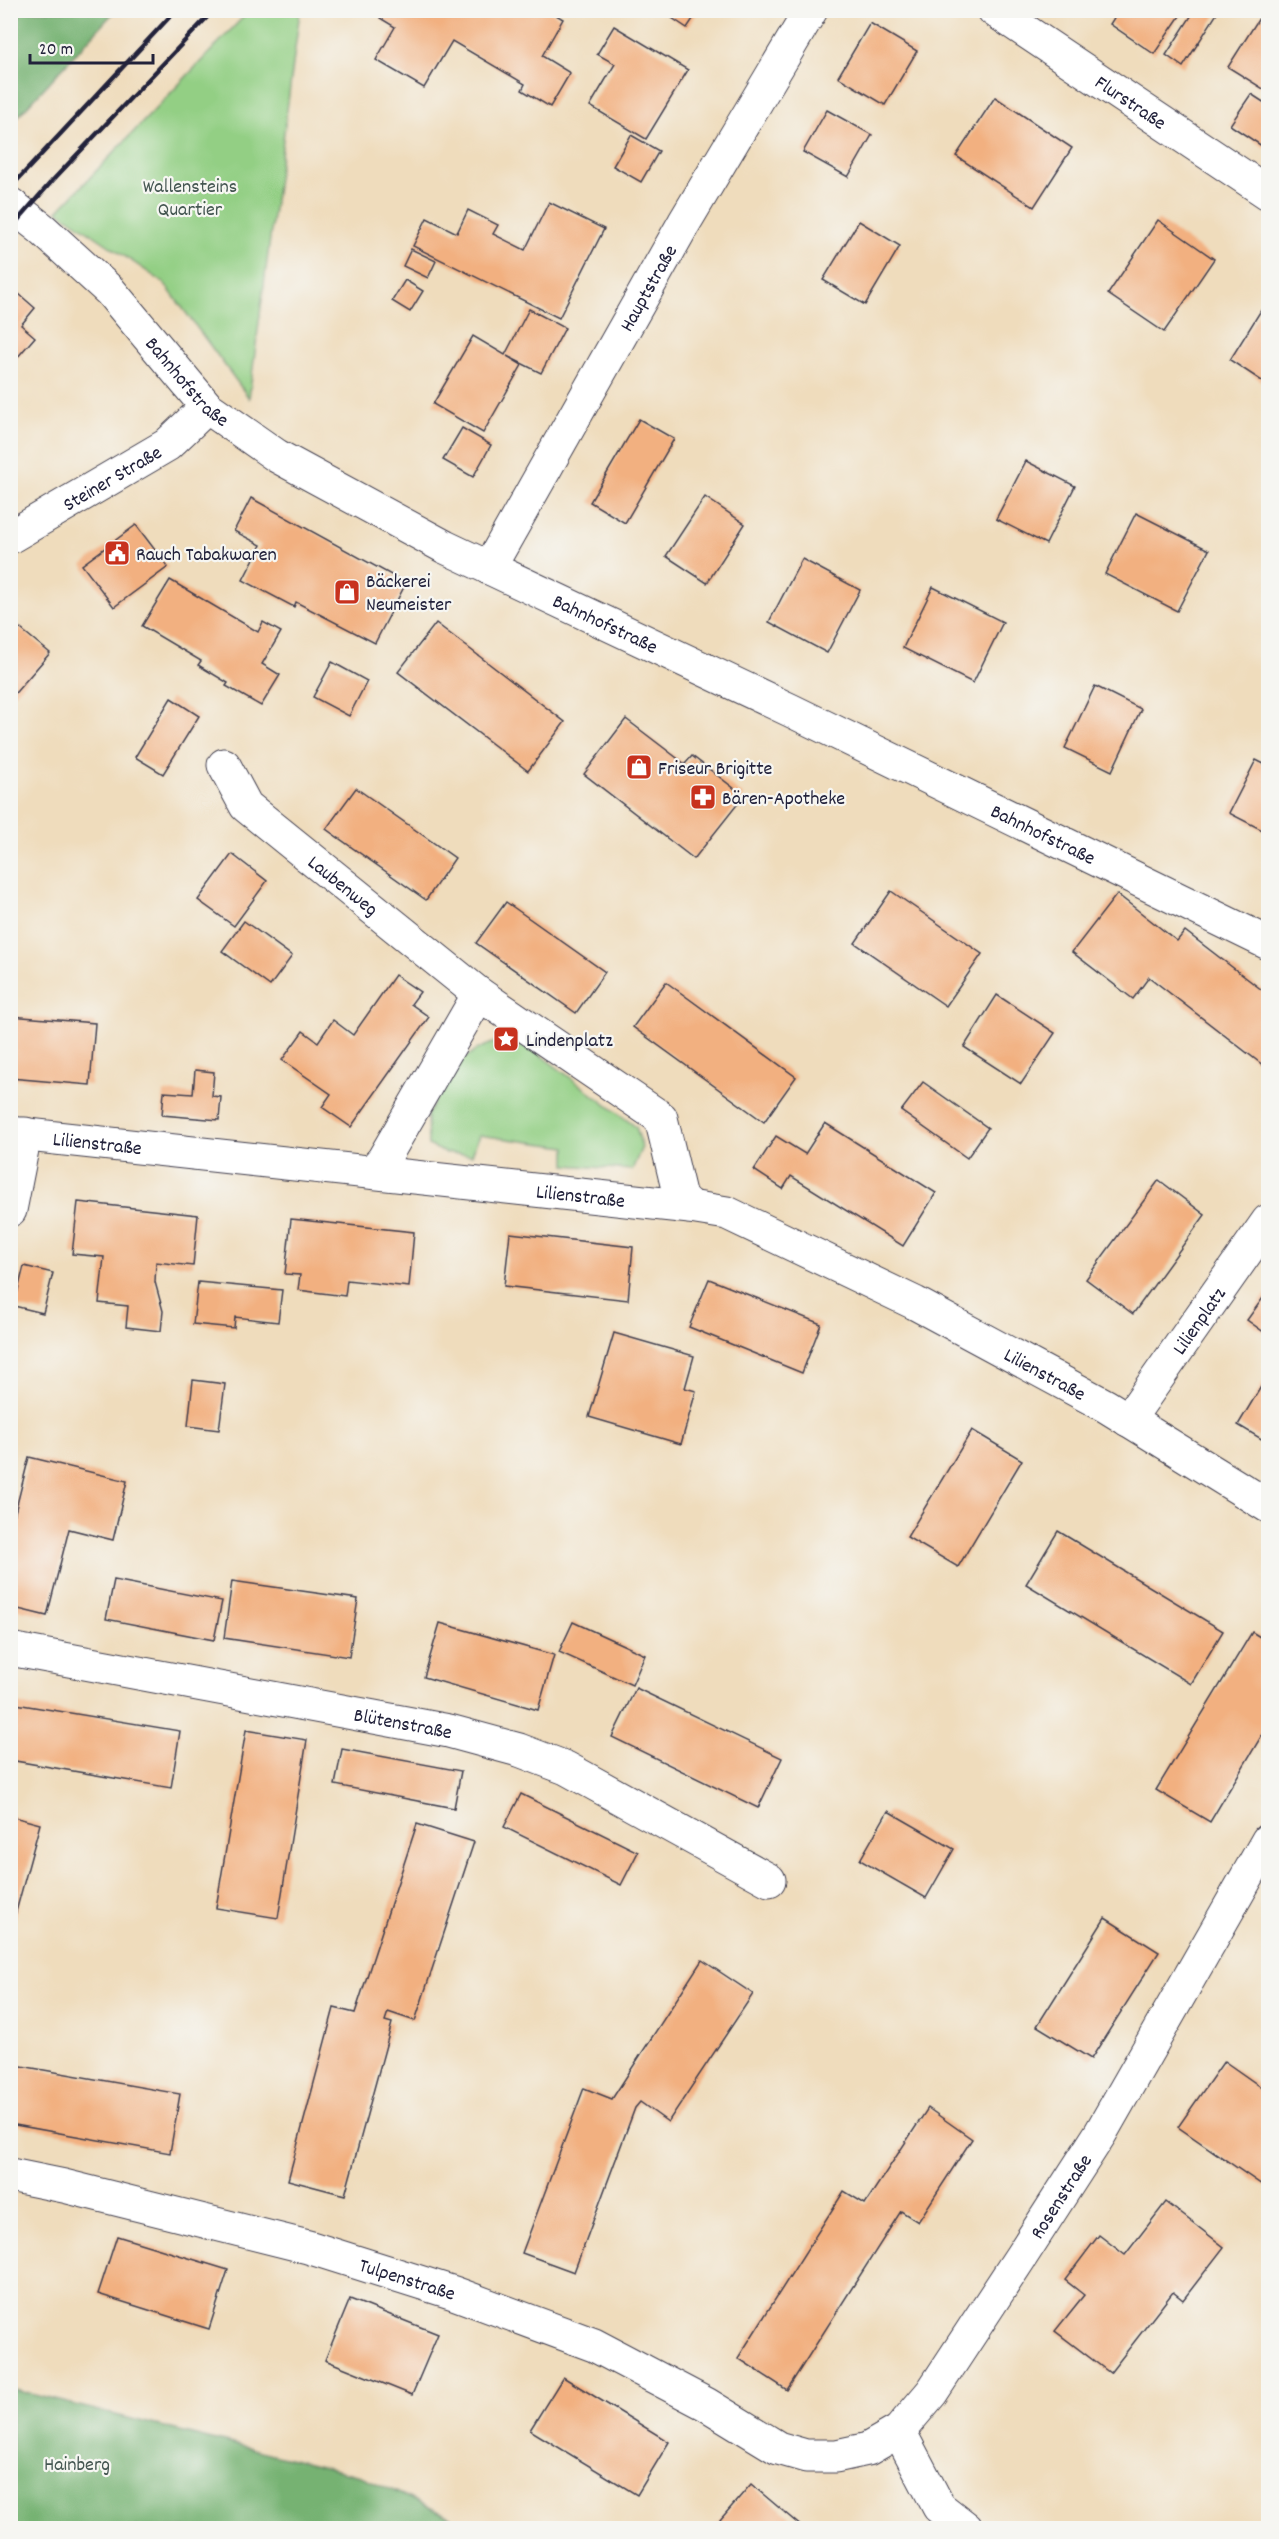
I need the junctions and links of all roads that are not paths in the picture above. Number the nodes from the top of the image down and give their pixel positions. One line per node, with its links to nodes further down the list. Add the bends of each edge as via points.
1 (812, 10): 7 (street, Hauptstraße, via 684,223)
2 (994, 10): 3 (street, Flurstraße)
3 (1269, 193)
4 (10, 204): 5 (street, Bahnhofstraße, via 110,291)
5 (207, 407): 6 (street, Steiner Straße, via 167,445); 7 (street, Bahnhofstraße, via 277,456)
6 (10, 537)
7 (489, 568): 9 (street, Bahnhofstraße)
8 (224, 765): 10 (street, Laubenweg, via 246,806)
9 (1269, 944)
10 (479, 994): 12 (street, via 383,1160); 13 (street, via 661,1118 680,1197)
11 (18, 1134): 12 (street, Lilienstraße); 14 (street)
12 (372, 1172): 13 (street, Lilienstraße)
13 (690, 1207): 16 (street, Lilienstraße, via 727,1213 915,1303)
14 (10, 1210)
15 (1269, 1221): 16 (street, Lilienplatz)
16 (1117, 1413): 17 (street)
17 (1269, 1506)
18 (10, 1649): 20 (street, Blütenstraße, via 449,1731 519,1750 566,1768)
19 (1269, 1840): 22 (street, Rosenstraße, via 1100,2134 932,2392)
20 (769, 1880)
21 (10, 2175): 23 (street, Tulpenstraße, via 308,2247 454,2293 594,2345 706,2404)
22 (900, 2431): 23 (street, Rosenstraße, via 868,2449 836,2456 806,2456); 24 (street, via 939,2507)
23 (778, 2448)
24 (966, 2529)

